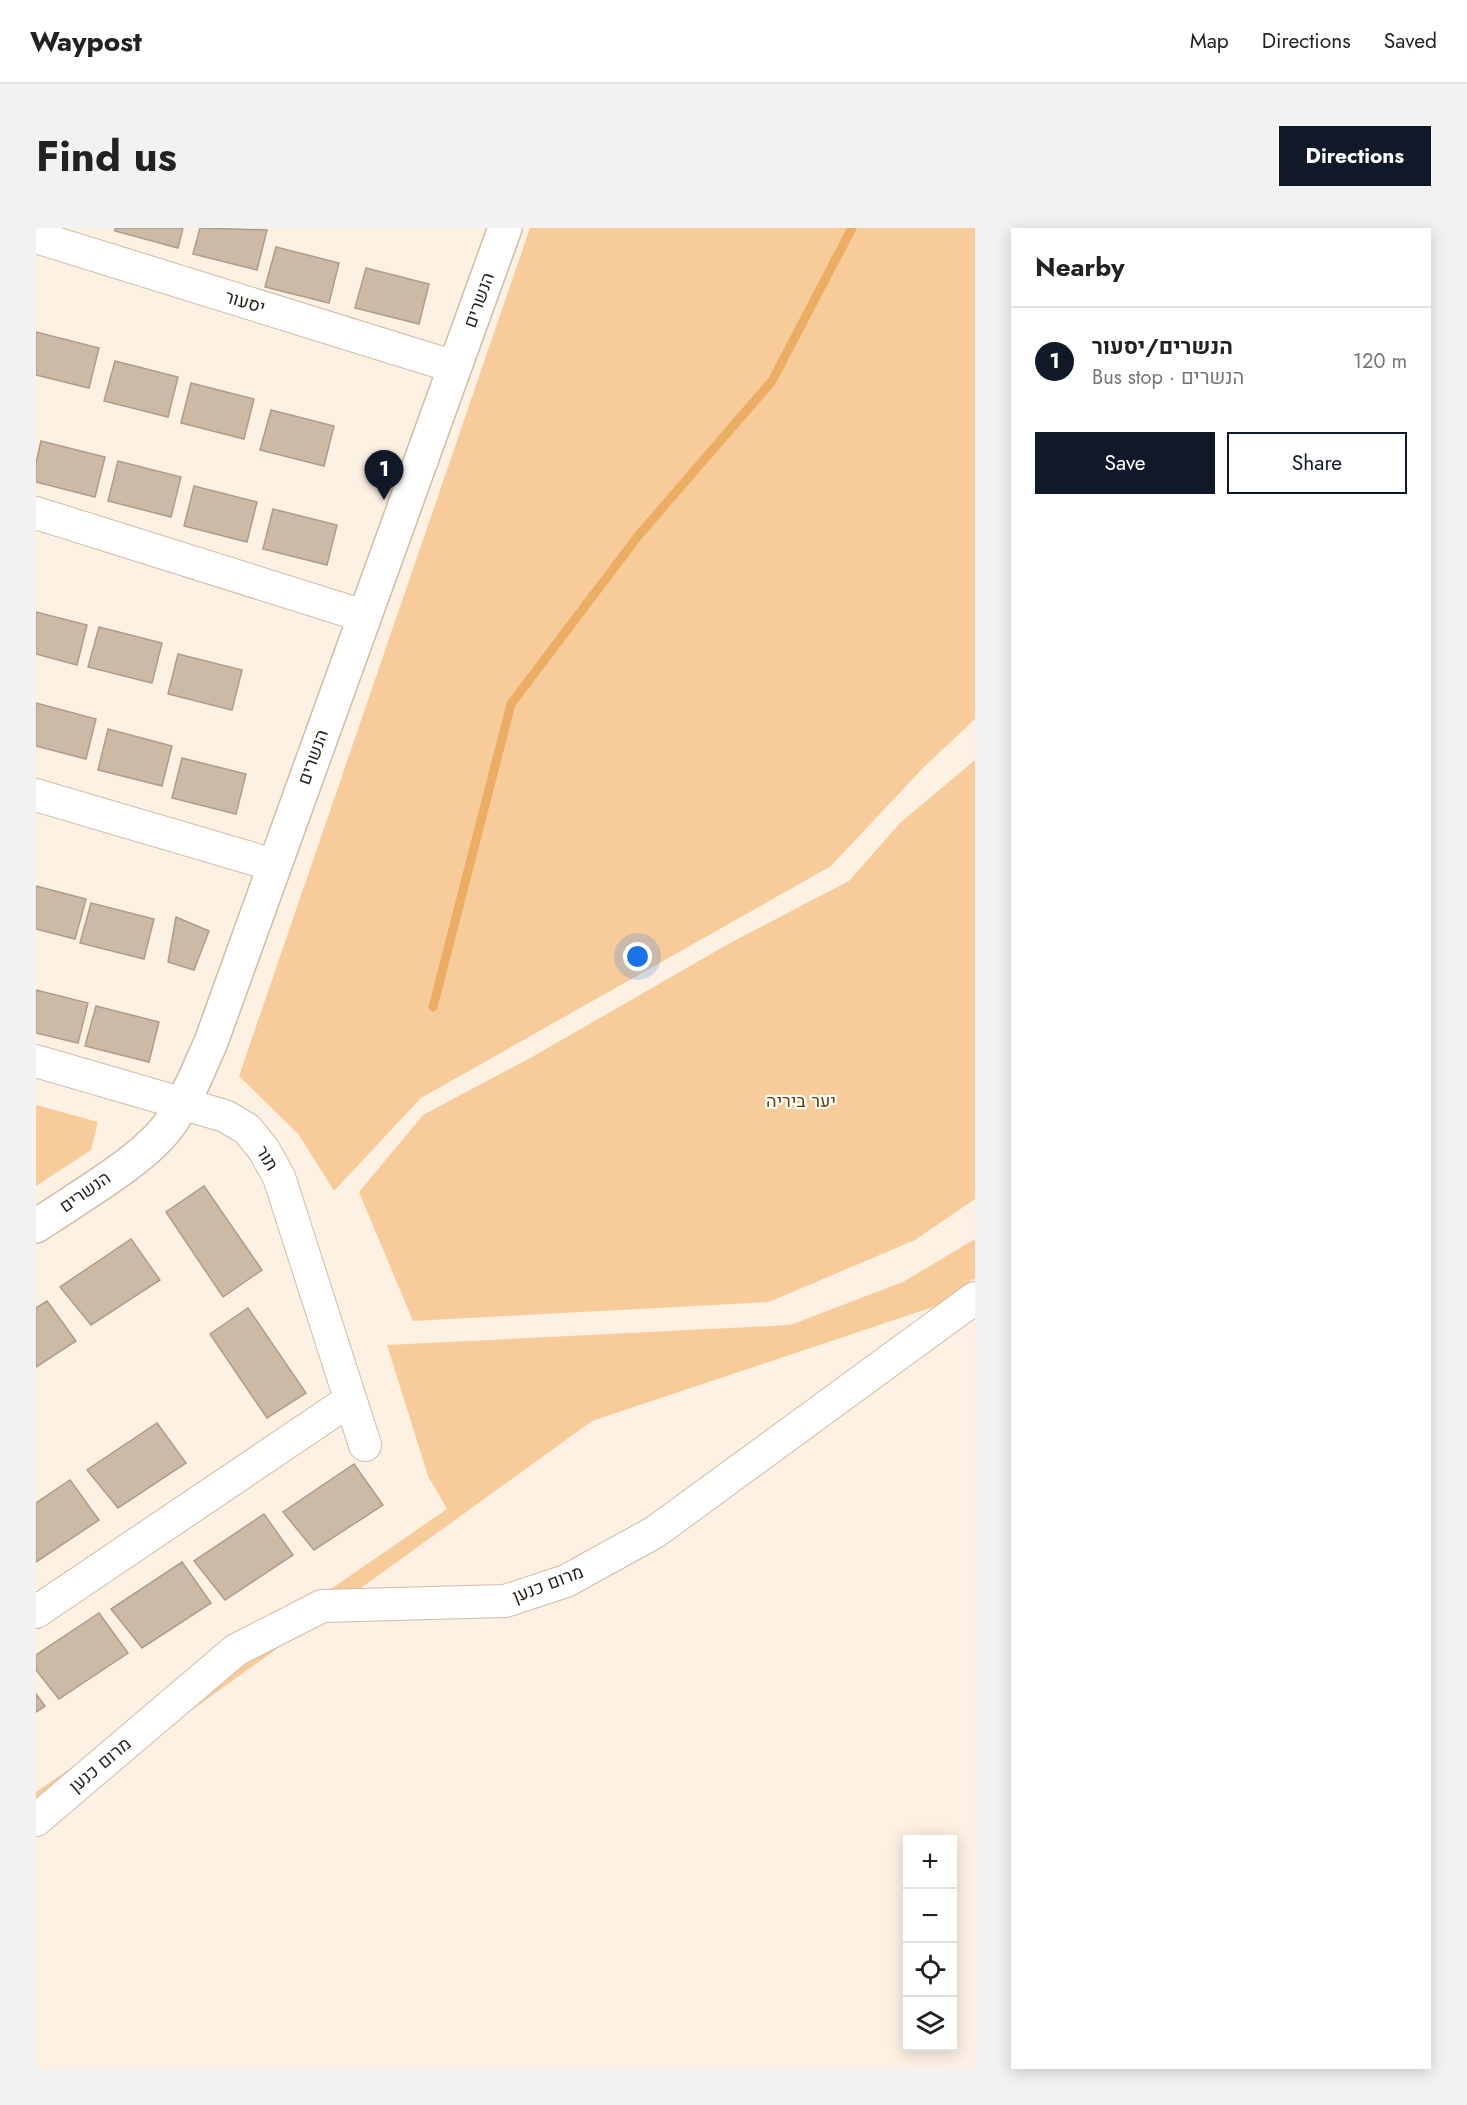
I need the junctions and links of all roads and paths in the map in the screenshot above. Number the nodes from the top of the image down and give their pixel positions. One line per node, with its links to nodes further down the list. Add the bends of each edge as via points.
1 (505, 228): 3 (street, הנשרים)
2 (36, 237): 3 (street, יסעור)
3 (455, 367): 5 (street, הנשרים)
4 (36, 513): 5 (street)
5 (364, 616): 7 (street, הנשרים)
6 (36, 795): 7 (street)
7 (274, 865): 9 (street, הנשרים, via 211,1042)
8 (36, 1061): 9 (street, תור)
9 (183, 1102): 10 (street, הנשרים, via 171,1123 143,1152); 12 (street, תור, via 225,1116 247,1129 264,1150 279,1177)
10 (36, 1226)
11 (975, 1298): 15 (street, מרום כנען, via 655,1532 567,1581 505,1601 322,1606 236,1650)
12 (350, 1400): 13 (street, תור); 14 (street)
13 (365, 1445)
14 (36, 1612)
15 (36, 1820)

